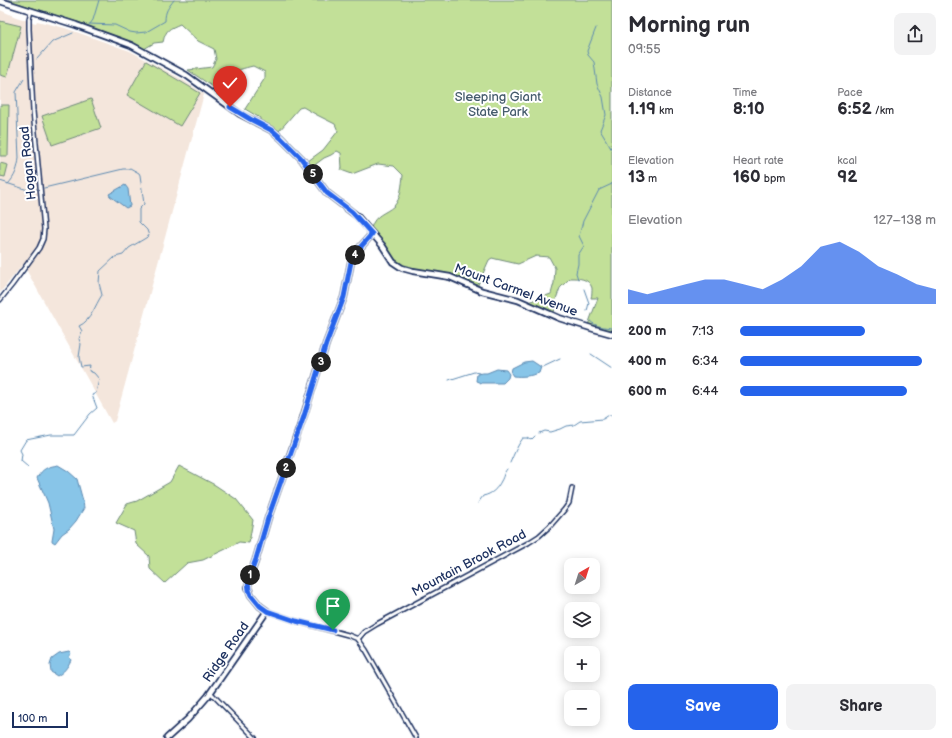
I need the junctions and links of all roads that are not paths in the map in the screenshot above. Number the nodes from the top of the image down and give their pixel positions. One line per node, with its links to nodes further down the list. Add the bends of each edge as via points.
1 (0, 1): 2 (main road, Mount Carmel Avenue)
2 (31, 11): 3 (main road, Mount Carmel Avenue, via 140,49 186,75 240,114 273,131 301,158 327,193 352,212); 4 (street, Hogan Road, via 28,19 32,96 43,235 35,254)
3 (372, 234): 5 (main road, Mount Carmel Avenue, via 393,262 402,268 450,277 482,291 518,300 559,318); 7 (main road, via 351,262 344,297 326,344 250,576 248,587 251,595)
4 (0, 300)
5 (612, 334)
6 (572, 488): 8 (street, Mountain Brook Road, via 569,503 564,510 536,538 377,624)
7 (267, 611): 8 (street); 9 (main road, Ridge Road)
8 (358, 639): 12 (street)
9 (210, 693): 10 (main road, Ridge Road); 11 (street)
10 (167, 738)
11 (255, 738)
12 (416, 738)

